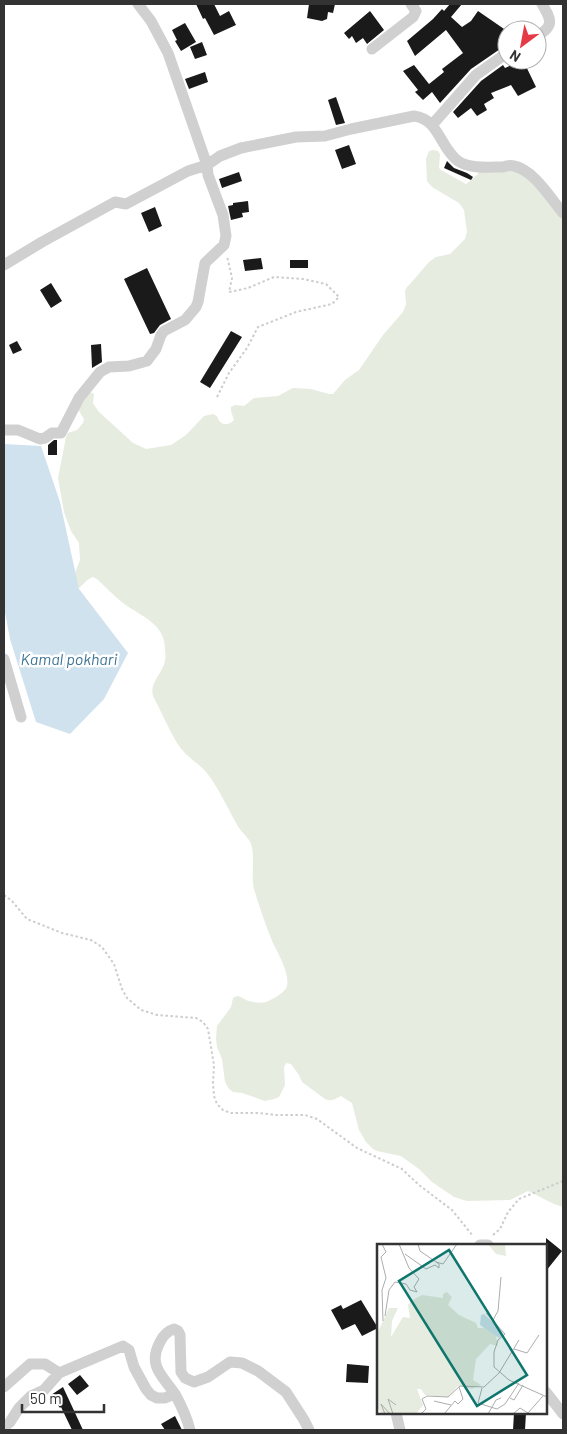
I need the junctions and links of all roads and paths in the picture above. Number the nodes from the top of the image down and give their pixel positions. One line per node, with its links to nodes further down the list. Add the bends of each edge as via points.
1 (138, 4): 8 (street, via 168,53)
2 (411, 4): 5 (street, via 416,11 413,17)
3 (542, 4): 4 (street, via 550,19)
4 (547, 29)
5 (372, 49)
6 (497, 60): 7 (street, via 476,75)
7 (432, 124): 8 (street, via 422,117 404,117 324,136 296,137 241,148); 9 (street, via 458,161 484,167 514,166 526,171)
8 (206, 165): 11 (street, via 126,204 115,202); 13 (street, via 223,215 226,236 224,245 205,264 196,306 185,320 161,335 147,361 129,366 109,366 100,372 80,398 61,433 40,439 18,430)
9 (563, 213)
10 (227, 256): 12 (path, via 232,278 229,292 274,277 326,284 339,297 332,304 296,312 258,327)
11 (4, 265)
12 (218, 397)
13 (4, 430)
14 (4, 658): 15 (street)
15 (21, 717)
16 (4, 895): 18 (path, via 27,919 102,947 114,964 127,998 141,1010 157,1015 196,1018 203,1022 208,1029 214,1065 214,1096 223,1110 231,1113 305,1115 317,1119 356,1148 402,1169 452,1210)
17 (563, 1181): 19 (path, via 519,1199 500,1229)
18 (482, 1244)
19 (484, 1244)
20 (59, 1373): 21 (street, via 45,1364 30,1364); 23 (street, via 123,1346 129,1350 134,1367 151,1396 165,1398); 26 (street, via 44,1390 31,1396)
21 (4, 1387)
22 (547, 1393): 25 (street)
23 (174, 1394): 27 (street); 28 (street, via 160,1376 156,1357 163,1336 174,1329 180,1335 181,1372 185,1378 194,1382 230,1362 242,1363 286,1392)
24 (396, 1414): 29 (street)
25 (563, 1414)
26 (4, 1427)
27 (190, 1430)
28 (309, 1430)
29 (400, 1430)

